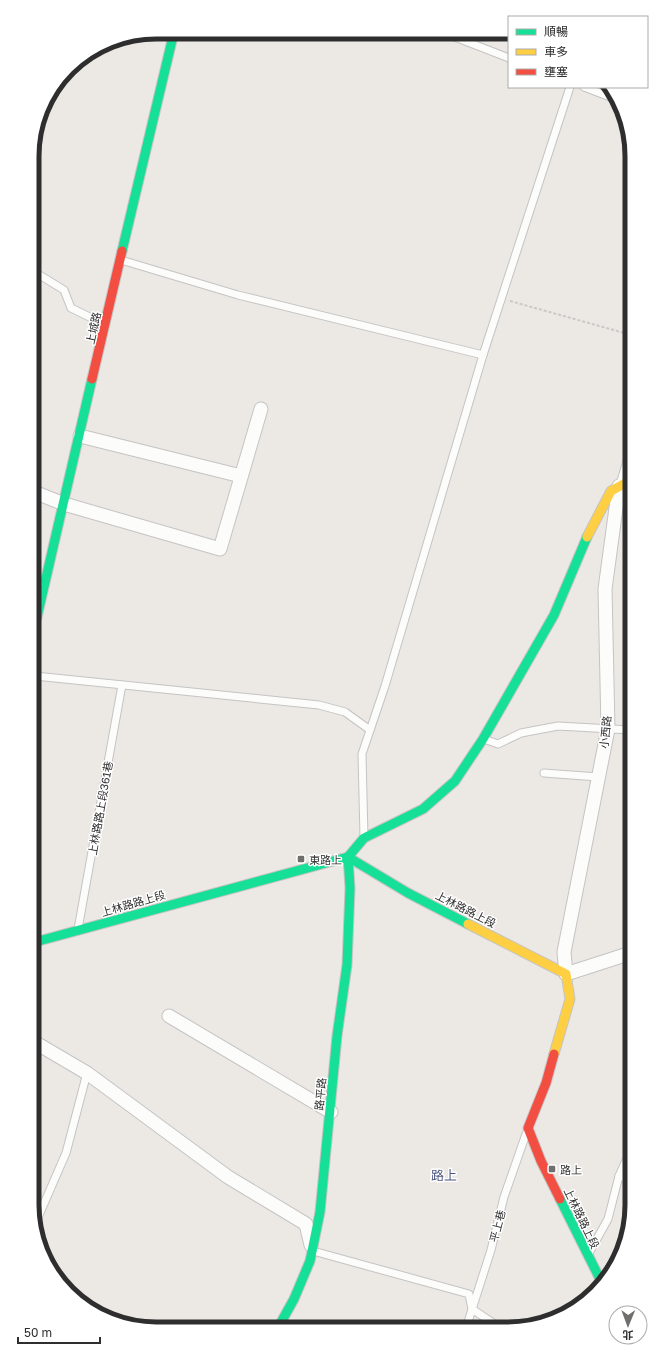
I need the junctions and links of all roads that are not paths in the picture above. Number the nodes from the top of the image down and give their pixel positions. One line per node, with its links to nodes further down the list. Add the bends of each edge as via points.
1 (172, 39): 7 (street, 上城路)
2 (460, 39): 3 (lane)
3 (508, 58)
4 (570, 88): 10 (lane)
5 (587, 88): 6 (lane)
6 (608, 96)
7 (120, 260): 9 (street, 上城路); 10 (lane, via 238,295)
8 (39, 275): 9 (lane, via 64,290 71,308)
9 (106, 325): 12 (street, 上城路)
10 (483, 355): 21 (lane)
11 (261, 408): 13 (street)
12 (80, 436): 13 (street); 16 (street, 上城路)
13 (241, 476): 16 (street, via 220,549)
14 (624, 483): 20 (street, 小西路, via 605,589); 23 (street, via 611,491 607,497 554,615)
15 (39, 494): 16 (street)
16 (64, 504): 17 (street, 上城路)
17 (39, 609)
18 (39, 676): 19 (lane)
19 (122, 685): 21 (lane, via 319,705 345,712); 28 (lane, 上林路路上段361巷)
20 (608, 728): 22 (lane); 23 (lane, via 558,726 521,733 498,744); 25 (street, 小西路)
21 (370, 730): 26 (lane, via 362,754)
22 (625, 730)
23 (482, 739): 26 (street, via 455,781 423,809)
24 (544, 772): 25 (lane)
25 (598, 777): 31 (street, 小西路, via 564,952)
26 (364, 838): 27 (street)
27 (348, 857): 28 (street, 上林路路上段); 31 (street, 上林路路上段, via 408,893); 35 (street, 路平路, via 350,888 347,965 337,1036)
28 (78, 930): 29 (street, 上林路路上段)
29 (39, 941)
30 (625, 955): 31 (street)
31 (566, 974): 36 (street, via 570,999 546,1083)
32 (169, 1016): 35 (street)
33 (39, 1045): 34 (street)
34 (87, 1073): 40 (lane, via 66,1153); 41 (street, via 228,1176 306,1224)
35 (331, 1112): 41 (street, 路平路, via 320,1212)
36 (528, 1128): 42 (street, 上林路路上段, via 541,1161); 44 (lane, 平上巷, via 504,1197 491,1250)
37 (625, 1163): 38 (lane)
38 (619, 1176): 39 (lane); 42 (lane, via 608,1219)
39 (625, 1177)
40 (40, 1214)
41 (312, 1250): 44 (lane, via 469,1294); 45 (street, 路平路, via 294,1299)
42 (587, 1256): 43 (street, 上林路路上段)
43 (599, 1279)
44 (472, 1309): 46 (lane, 平上巷); 47 (lane)
45 (281, 1322)
46 (468, 1322)
47 (492, 1322)

